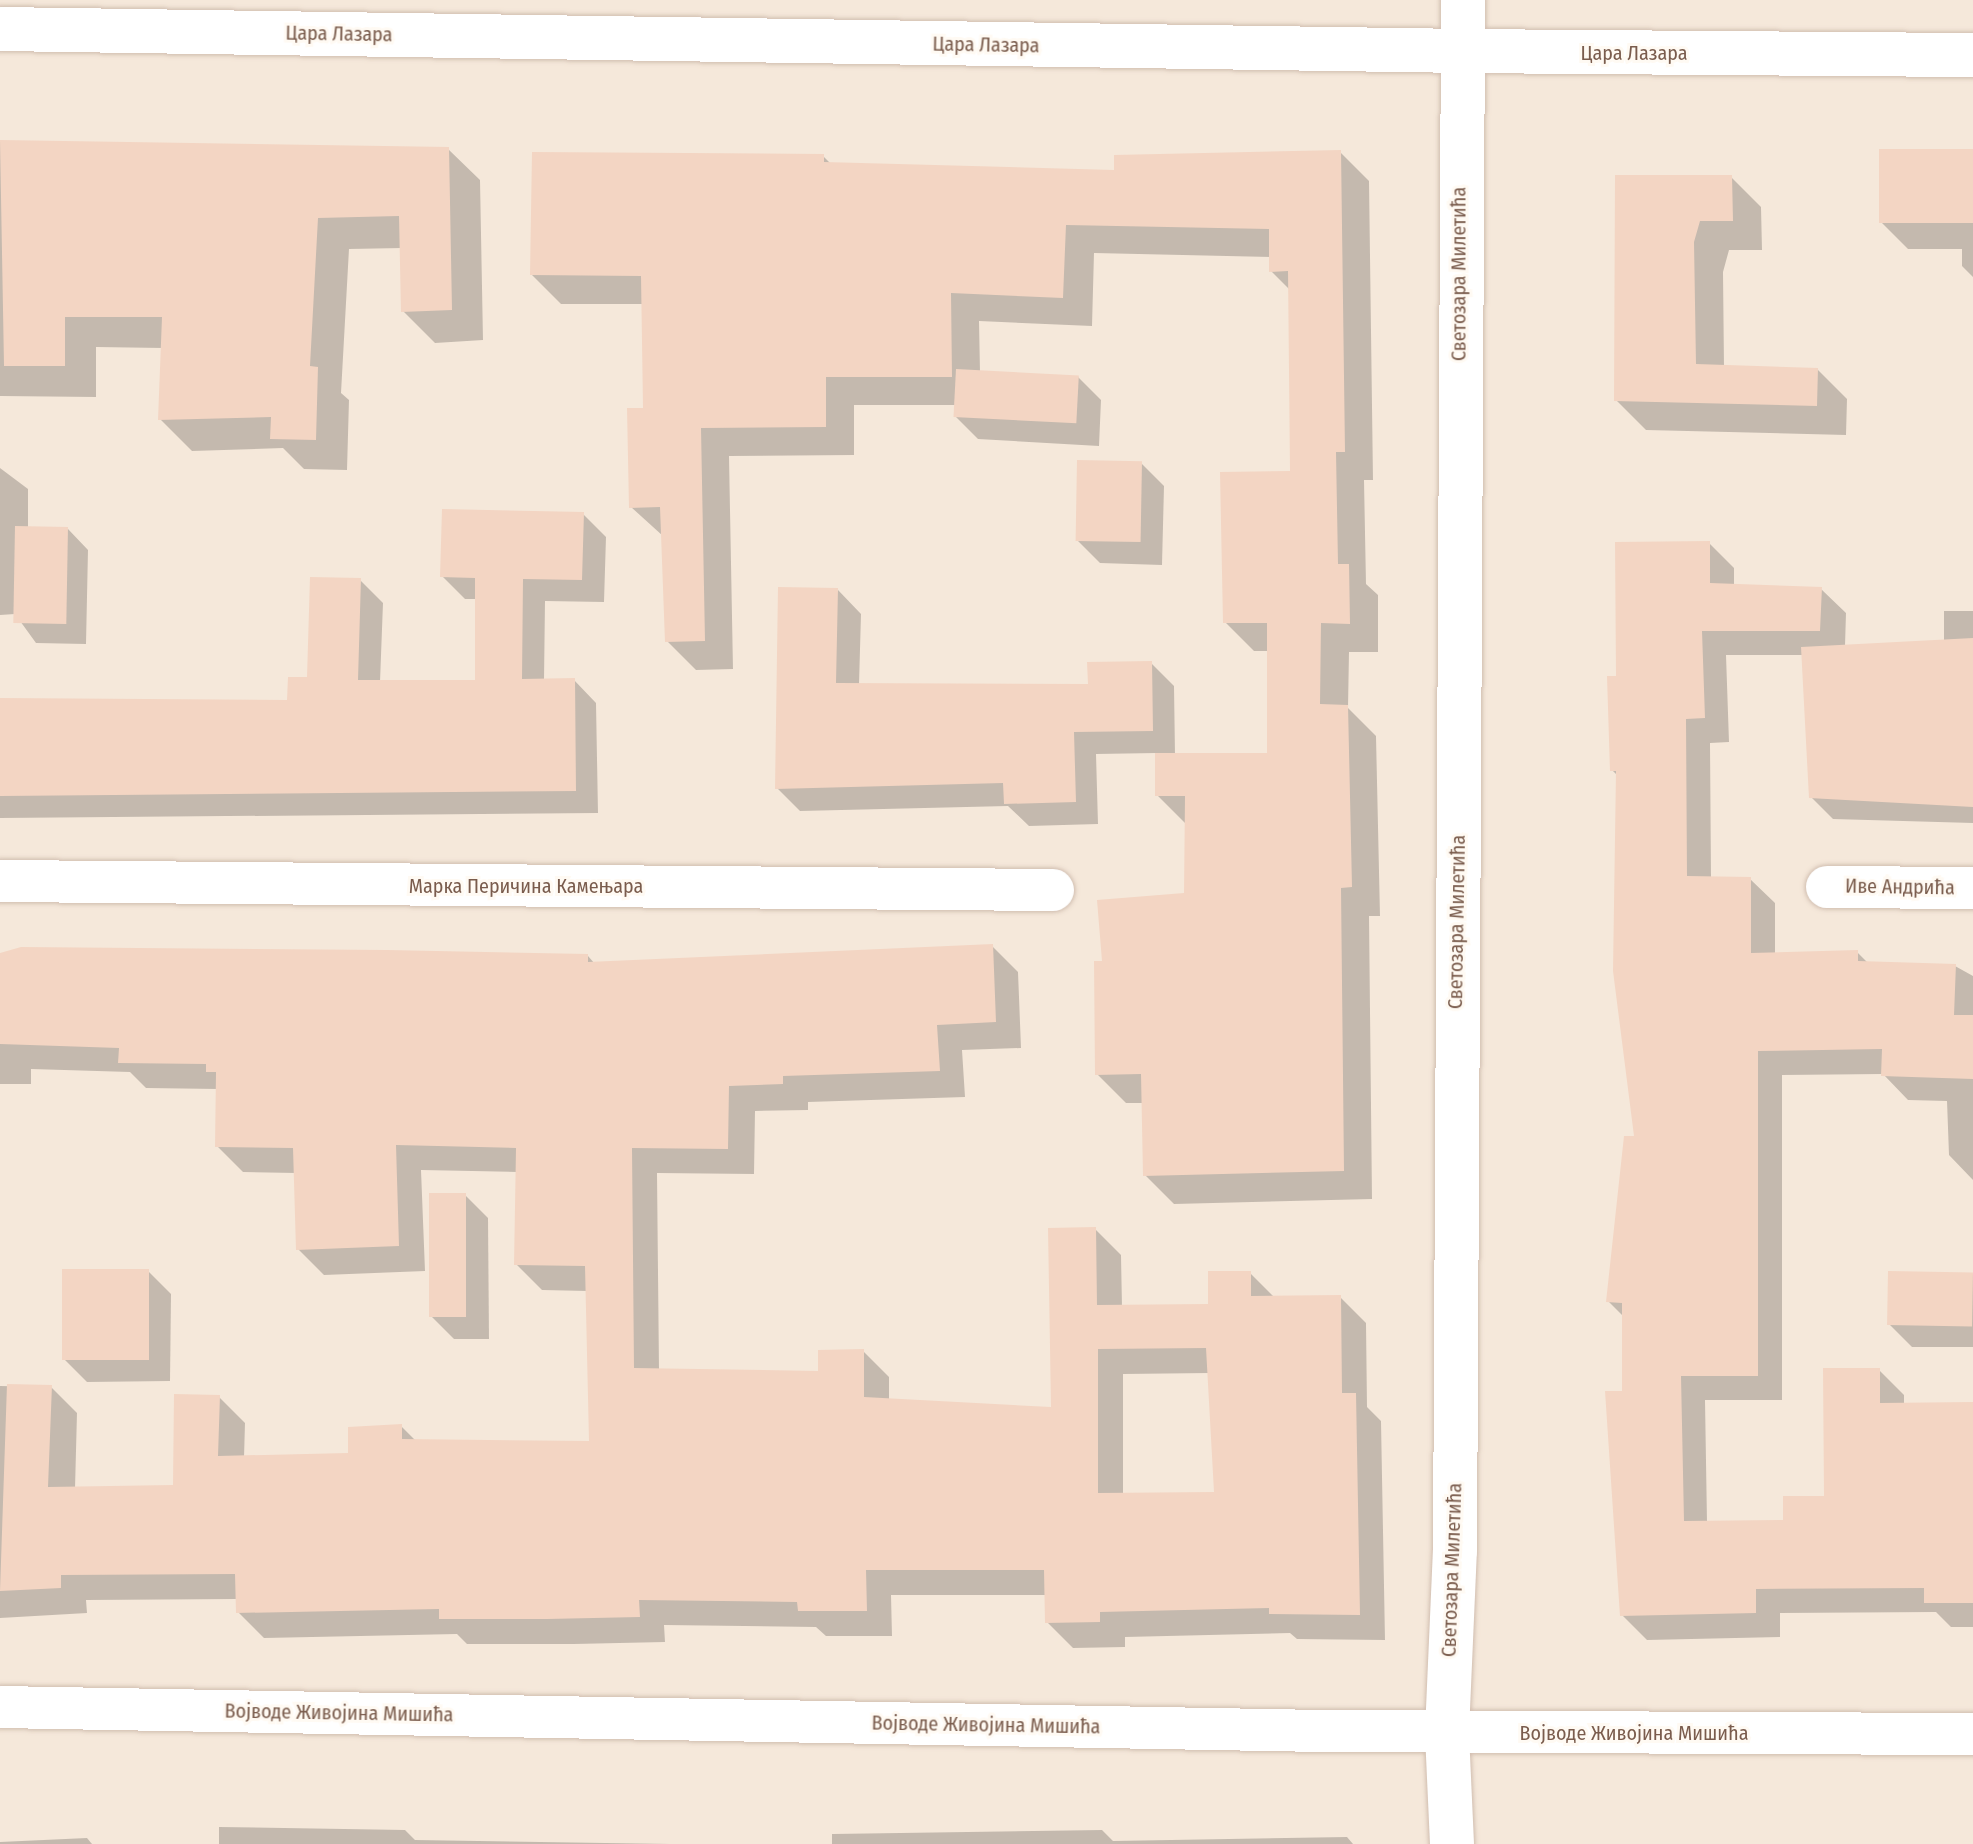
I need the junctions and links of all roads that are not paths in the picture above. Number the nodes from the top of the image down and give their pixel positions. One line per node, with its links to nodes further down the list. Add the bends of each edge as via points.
1 (1463, 0): 3 (main road, Светозара Милетића)
2 (0, 29): 3 (main road, Цара Лазара)
3 (1459, 51): 4 (main road, Цара Лазара); 10 (main road, Светозара Милетића, via 1463,700)
4 (1973, 55)
5 (0, 881): 8 (street, Марка Перичина Камењара)
6 (1827, 887): 7 (street, Иве Андрића)
7 (1973, 888)
8 (1053, 890)
9 (0, 1707): 10 (street, Војводе Живојина Мишића)
10 (1447, 1732): 11 (street, Војводе Живојина Мишића); 12 (main road, Светозара Милетића)
11 (1973, 1734)
12 (1452, 1844)

